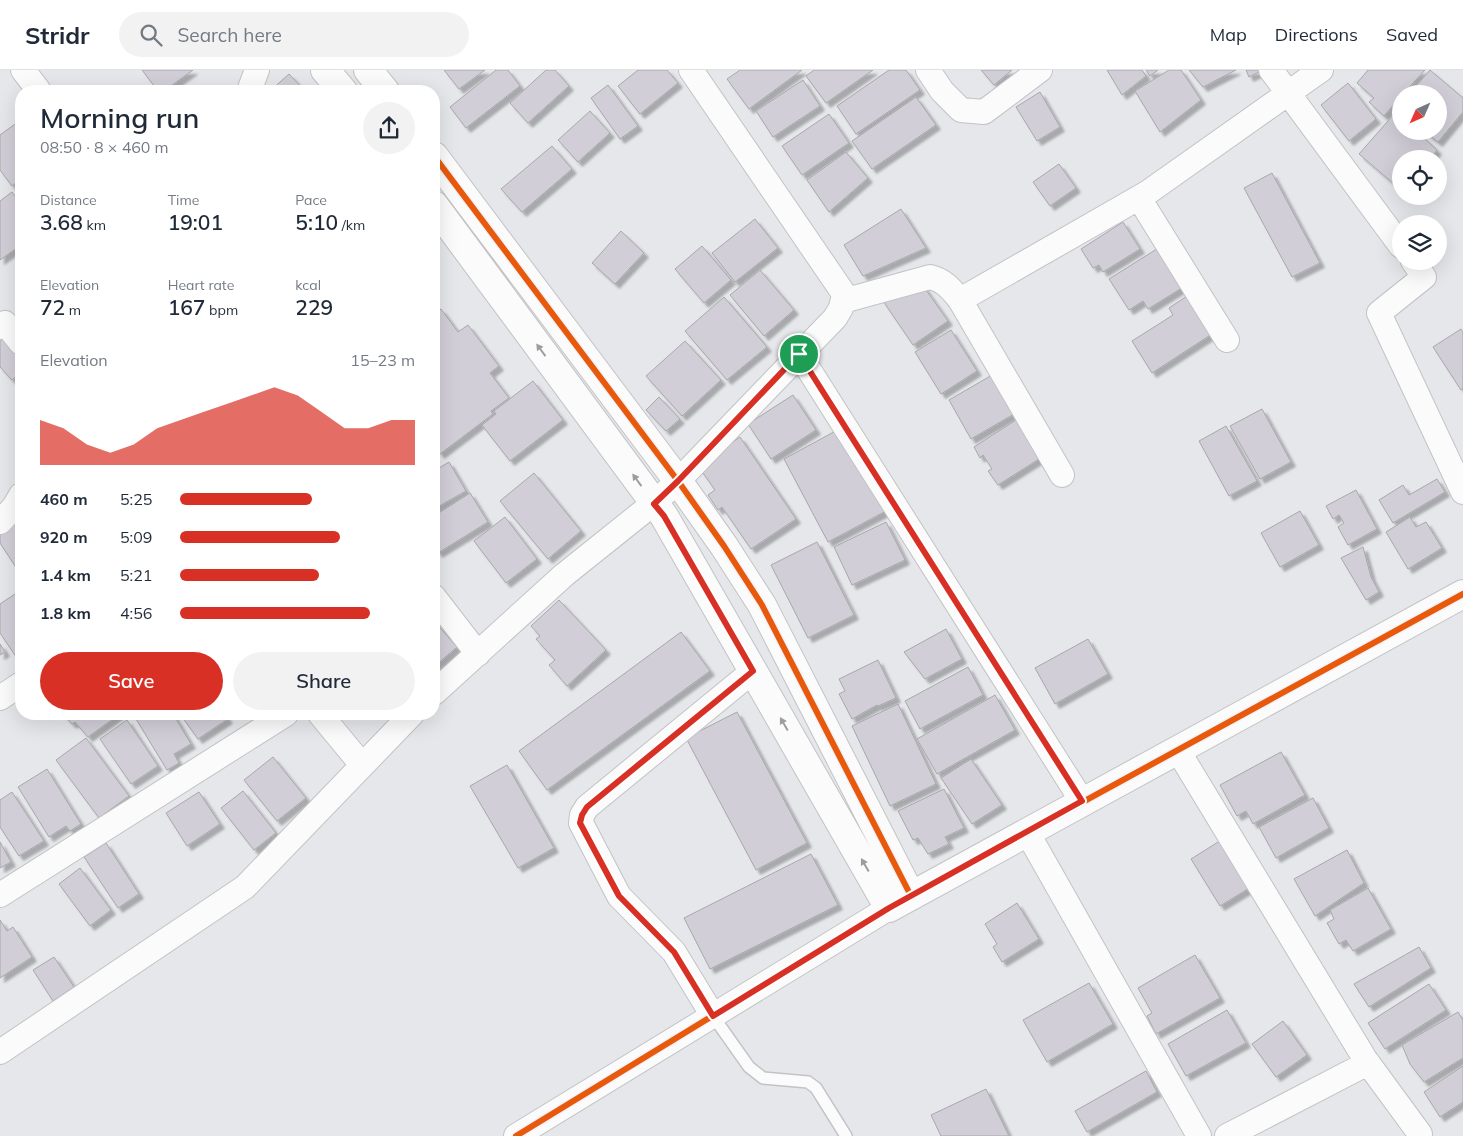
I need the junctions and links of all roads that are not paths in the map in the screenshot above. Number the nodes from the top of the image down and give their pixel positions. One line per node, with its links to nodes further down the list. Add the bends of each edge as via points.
1 (23, 70): 10 (street)
2 (257, 70): 11 (street)
3 (325, 70): 12 (street)
4 (368, 70): 13 (street)
5 (691, 70): 23 (street, via 844,294)
6 (928, 70): 7 (street, via 942,91 961,110 984,112)
7 (1040, 70)
8 (1271, 70): 14 (street)
9 (1321, 70): 14 (street)
10 (34, 85)
11 (251, 85)
12 (338, 85)
13 (379, 85)
14 (1289, 93): 16 (street); 19 (street)
15 (440, 164): 18 (street)
16 (1139, 198): 22 (street); 26 (street)
17 (440, 212): 20 (street)
18 (490, 231): 20 (street); 29 (street)
19 (1392, 234)
20 (468, 252): 31 (street, one-way to 20)
21 (1419, 270): 30 (street, via 1424,277 1379,313)
22 (960, 300): 23 (street, via 940,279 930,277); 28 (street)
23 (843, 301): 27 (street, via 835,318)
24 (2, 322): 25 (street)
25 (15, 336)
26 (1227, 340)
27 (799, 354): 29 (street); 46 (street)
28 (1062, 475)
29 (678, 481): 31 (street); 49 (street, via 762,606)
30 (1463, 492)
31 (654, 504): 36 (street, via 564,575); 37 (street)
32 (15, 505): 33 (street)
33 (0, 522)
34 (1463, 594): 44 (street)
35 (440, 605): 36 (street)
36 (478, 654): 39 (street)
37 (753, 671): 49 (street, one-way to 37); 50 (street, via 587,807 580,823 619,896 674,952)
38 (15, 688): 40 (street)
39 (440, 688)
40 (0, 698)
41 (277, 720): 48 (street)
42 (325, 720): 45 (street)
43 (406, 720): 45 (street)
44 (1177, 749): 46 (street); 52 (street)
45 (362, 766): 51 (street, via 245,888)
46 (1082, 801): 47 (street)
47 (1027, 832): 49 (street); 56 (street)
48 (0, 895)
49 (900, 902): 50 (street)
50 (713, 1016): 54 (street); 55 (lane, via 756,1074 763,1078 808,1082 816,1088)
51 (0, 1052)
52 (1368, 1063): 53 (street); 57 (street)
53 (1420, 1134)
54 (516, 1136)
55 (846, 1136)
56 (1199, 1136)
57 (1227, 1136)

